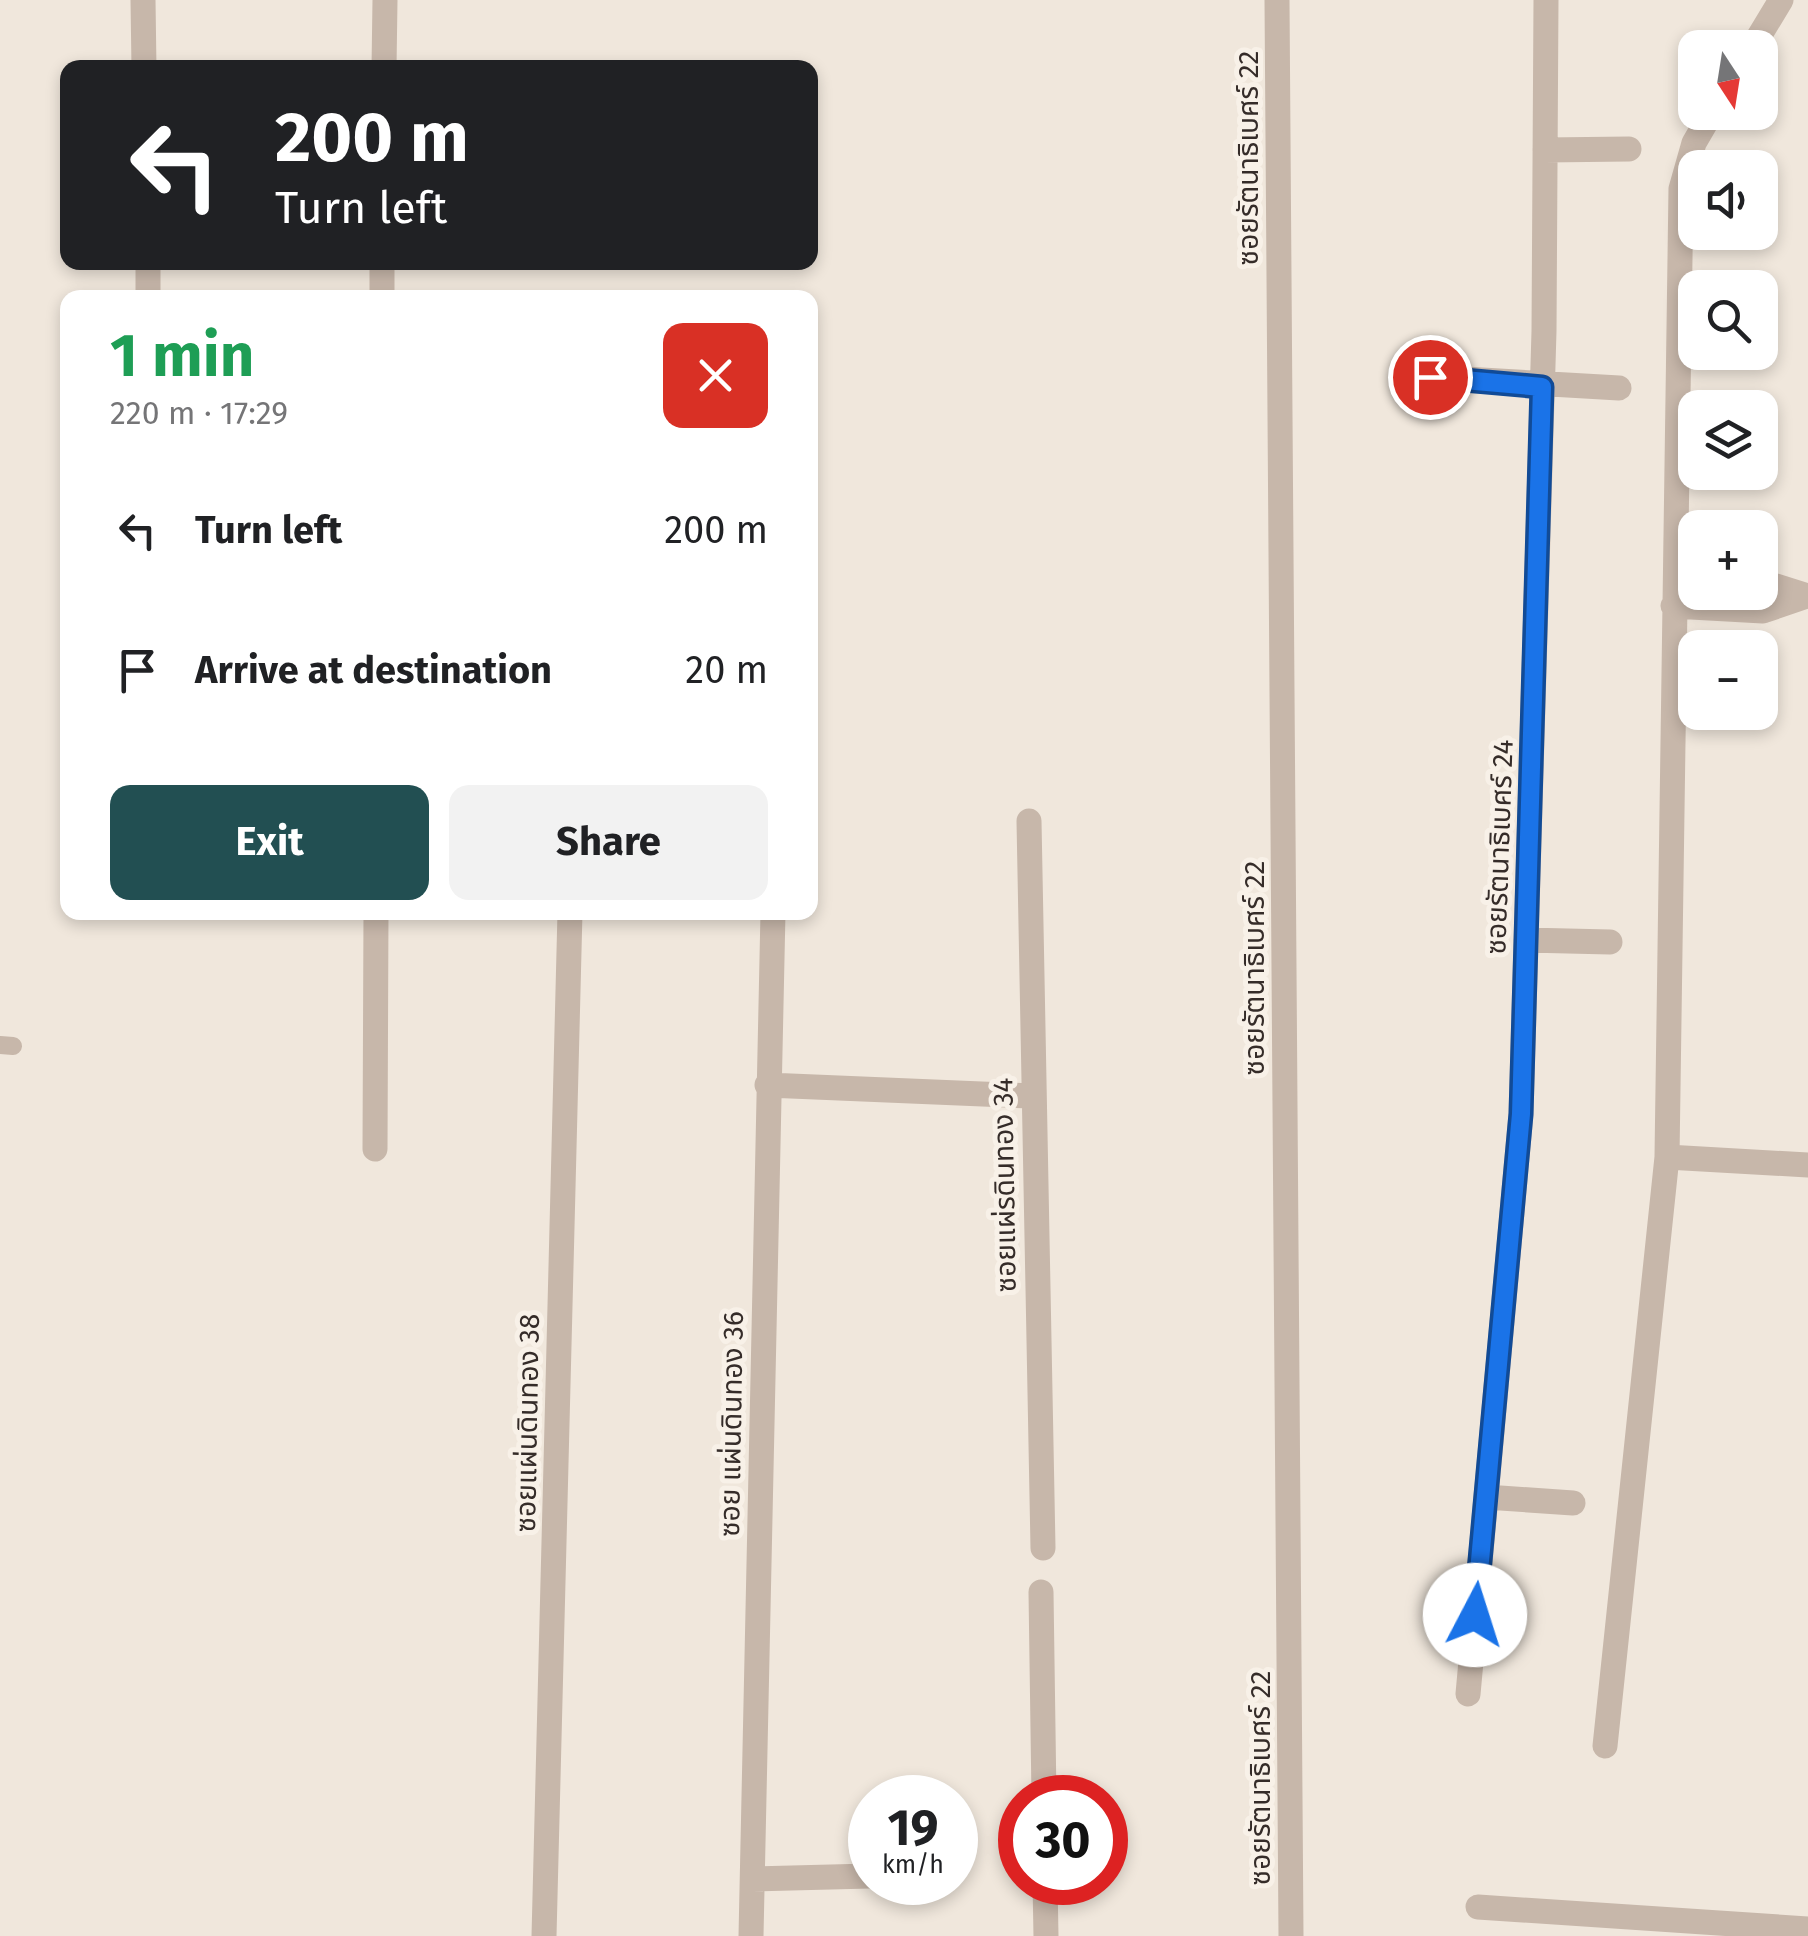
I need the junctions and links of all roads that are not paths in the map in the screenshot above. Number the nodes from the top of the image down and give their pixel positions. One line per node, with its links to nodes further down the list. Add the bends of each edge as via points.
1 (142, 0): 7 (street)
2 (385, 0): 8 (street)
3 (1276, 0): 47 (street, ซอยรัตนาธิเบศร์ 22)
4 (1546, 0): 11 (street, ซอยรัตนาธิเบศร์ 24)
5 (1781, 0): 6 (street)
6 (1763, 30)
7 (144, 60)
8 (384, 60)
9 (1702, 130): 15 (street, via 1681,189)
10 (1629, 149): 11 (street)
11 (1545, 150): 13 (street, ซอยรัตนาธิเบศร์ 24)
12 (1430, 377): 13 (street)
13 (1542, 387): 14 (street); 24 (street, ซอยรัตนาธิเบศร์ 24)
14 (1618, 388)
15 (1683, 510)
16 (1778, 587): 18 (street)
17 (1678, 592): 19 (street)
18 (1808, 596): 19 (street, via 1763,611)
19 (1672, 606): 29 (street)
20 (1028, 821): 27 (street, ซอยแผ่รดินทอง 34)
21 (376, 920): 28 (street)
22 (570, 920): 44 (street, ซอยแผ่นดินทอง 38)
23 (773, 920): 26 (street, ซอย แผ่นดินทอง 36)
24 (1526, 940): 25 (street); 31 (street, ซอยรัตนาธิเบศร์ 24, via 1521,1114)
25 (1610, 942)
26 (767, 1085): 27 (street); 39 (street, ซอย แผ่นดินทอง 36)
27 (1031, 1096): 33 (street, ซอยแผ่รดินทอง 34)
28 (375, 1150)
29 (1667, 1158): 30 (street); 36 (street)
30 (1808, 1164)
31 (1486, 1498): 32 (street); 35 (street, ซอยรัตนาธิเบศร์ 24)
32 (1573, 1503)
33 (1043, 1548)
34 (1041, 1592): 37 (street)
35 (1468, 1694)
36 (1605, 1746)
37 (1044, 1775)
38 (848, 1877): 39 (street)
39 (752, 1879): 45 (street, ซอย แผ่นดินทอง 36)
40 (1045, 1905): 46 (street)
41 (1478, 1907): 43 (street)
42 (1808, 1930): 43 (street)
43 (1744, 1931)
44 (544, 1936)
45 (752, 1936)
46 (1046, 1936)
47 (1291, 1936)

